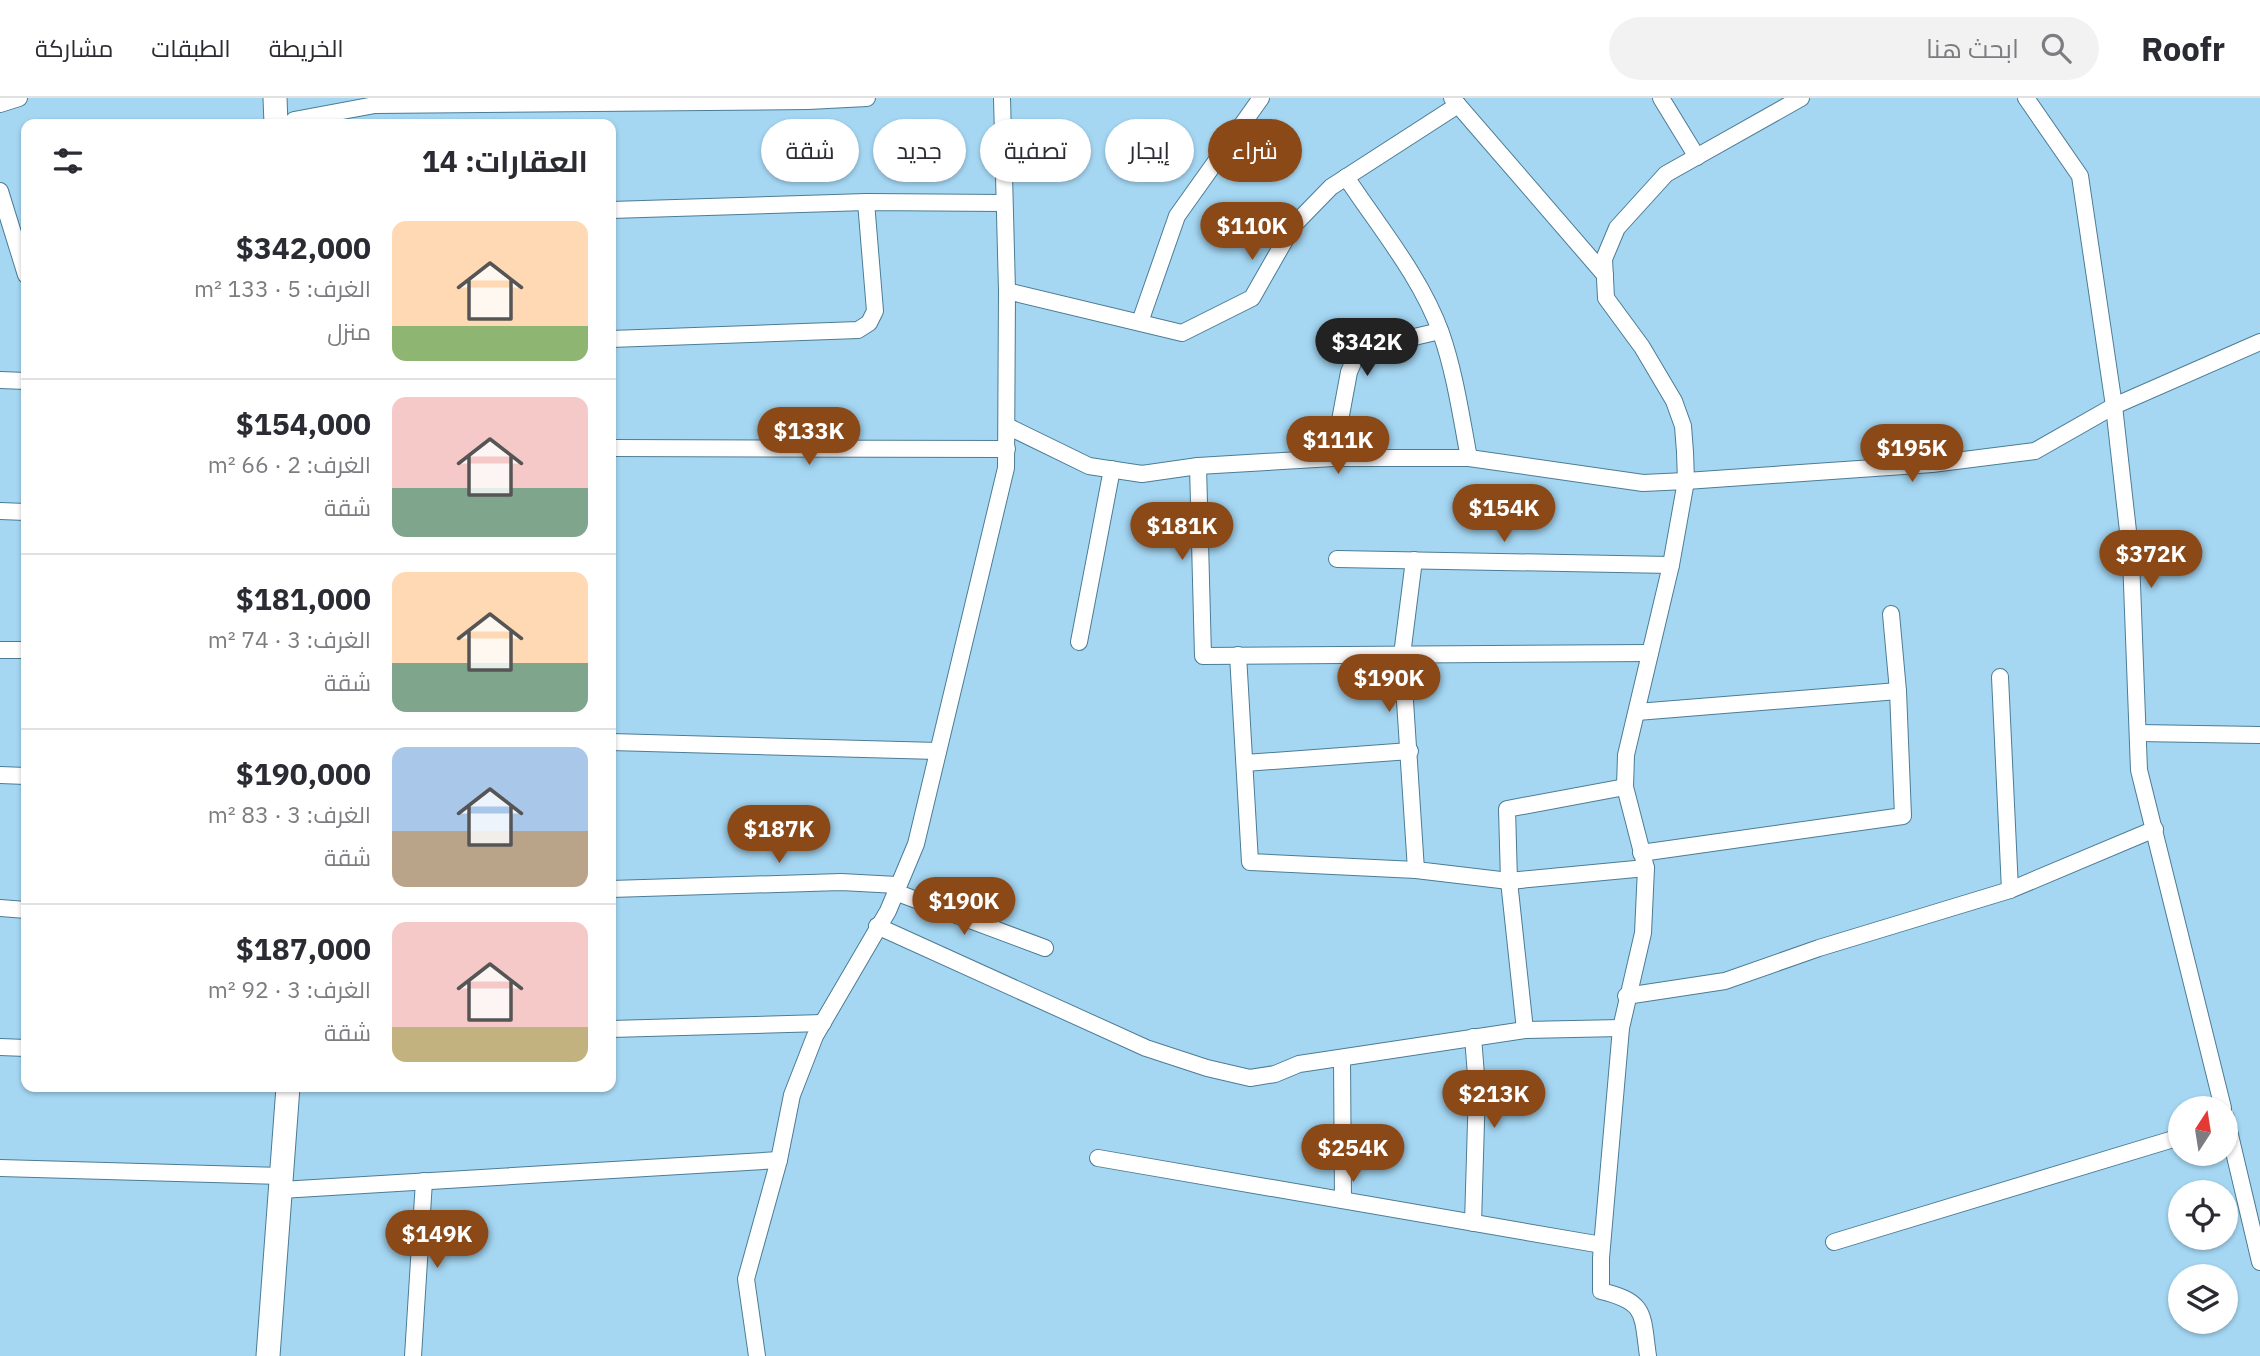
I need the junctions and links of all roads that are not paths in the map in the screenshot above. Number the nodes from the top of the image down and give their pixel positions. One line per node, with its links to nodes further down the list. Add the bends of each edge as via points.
1 (19, 98): 11 (street)
2 (275, 98): 12 (street)
3 (867, 98): 9 (street)
4 (1002, 98): 18 (street)
5 (1261, 98): 24 (street, via 1177,216)
6 (1661, 98): 14 (street)
7 (1801, 98): 14 (street)
8 (2026, 98): 30 (street, via 2080,176)
9 (807, 100): 13 (street, via 375,105)
10 (1455, 102): 15 (street); 22 (street)
11 (0, 104)
12 (276, 119)
13 (299, 119)
14 (1697, 157): 22 (street, via 1666,174 1616,228 1604,259)
15 (1346, 177): 24 (street, via 1293,226 1252,298 1182,333); 25 (street, via 1417,285)
16 (0, 191): 20 (street)
17 (866, 202): 18 (street); 19 (street); 26 (street, via 875,310 869,323 858,330)
18 (1003, 203): 23 (street)
19 (616, 210)
20 (18, 221): 21 (street)
21 (21, 241)
22 (1605, 275): 38 (street, via 1606,298 1642,346 1674,401 1683,426)
23 (1007, 290): 24 (street); 31 (street)
24 (1139, 322)
25 (1440, 331): 34 (street, via 1380,345 1356,356); 35 (street)
26 (616, 339)
27 (2260, 342): 30 (street)
28 (0, 380): 29 (street)
29 (21, 381)
30 (2115, 406): 38 (street, via 2035,451 1932,464); 54 (street, via 2132,558)
31 (1007, 426): 33 (street); 37 (street, via 1089,466)
32 (616, 448): 33 (street)
33 (1007, 449): 57 (street)
34 (1333, 458): 35 (street); 36 (street)
35 (1469, 458): 38 (street, via 1643,483)
36 (1198, 466): 37 (street, via 1142,474); 50 (street, via 1203,656)
37 (1112, 470): 45 (street)
38 (1686, 481): 43 (street)
39 (0, 511): 40 (street)
40 (21, 512)
41 (1337, 559): 42 (street)
42 (1414, 560): 43 (street); 49 (street)
43 (1671, 565): 48 (street)
44 (1891, 614): 52 (street)
45 (1079, 642)
46 (0, 650): 47 (street)
47 (21, 650)
48 (1650, 653): 49 (street); 53 (street)
49 (1402, 654): 50 (street); 58 (street)
50 (1238, 655): 59 (street)
51 (2000, 677): 69 (street)
52 (1898, 691): 53 (street); 64 (street, via 1903,816)
53 (1637, 712): 62 (street, via 1626,755)
54 (2138, 733): 55 (street); 63 (street, via 2139,770)
55 (2260, 736)
56 (616, 743): 57 (street)
57 (938, 751): 68 (street, via 916,845)
58 (1410, 751): 59 (street); 65 (street)
59 (1245, 763): 65 (street, via 1250,862)
60 (0, 775): 61 (street)
61 (21, 776)
62 (1625, 787): 64 (street); 66 (street, via 1507,809)
63 (2155, 829): 69 (street); 84 (street)
64 (1644, 861): 66 (street); 74 (street, via 1643,933)
65 (1416, 870): 66 (street)
66 (1509, 881): 78 (street)
67 (616, 889): 68 (street, via 841,882)
68 (896, 889): 72 (street); 73 (street)
69 (2010, 890): 74 (street, via 1726,981)
70 (0, 908): 71 (street)
71 (21, 910)
72 (877, 926): 75 (street); 82 (street, via 1146,1048 1207,1068 1250,1078)
73 (1045, 948)
74 (1626, 996): 77 (street)
75 (823, 1023): 76 (street); 87 (street, via 792,1095)
76 (616, 1028)
77 (1621, 1028): 78 (street); 95 (street)
78 (1525, 1030): 79 (street)
79 (1474, 1037): 82 (street); 93 (street, via 1478,1088)
80 (0, 1047): 81 (street)
81 (21, 1048)
82 (1342, 1058): 92 (street)
83 (288, 1092): 91 (street)
84 (2221, 1096)
85 (2168, 1141): 94 (street)
86 (1098, 1158): 92 (street)
87 (779, 1160): 90 (street); 99 (street, via 746,1279)
88 (2237, 1166): 96 (street)
89 (0, 1168): 91 (street)
90 (424, 1181): 91 (street); 98 (street)
91 (281, 1183): 97 (street)
92 (1343, 1200): 93 (street)
93 (1473, 1223): 95 (street)
94 (1834, 1242)
95 (1602, 1245): 100 (street, via 1601,1291 1632,1302 1642,1312)
96 (2260, 1262)
97 (268, 1356)
98 (413, 1356)
99 (757, 1356)
100 (1648, 1356)

